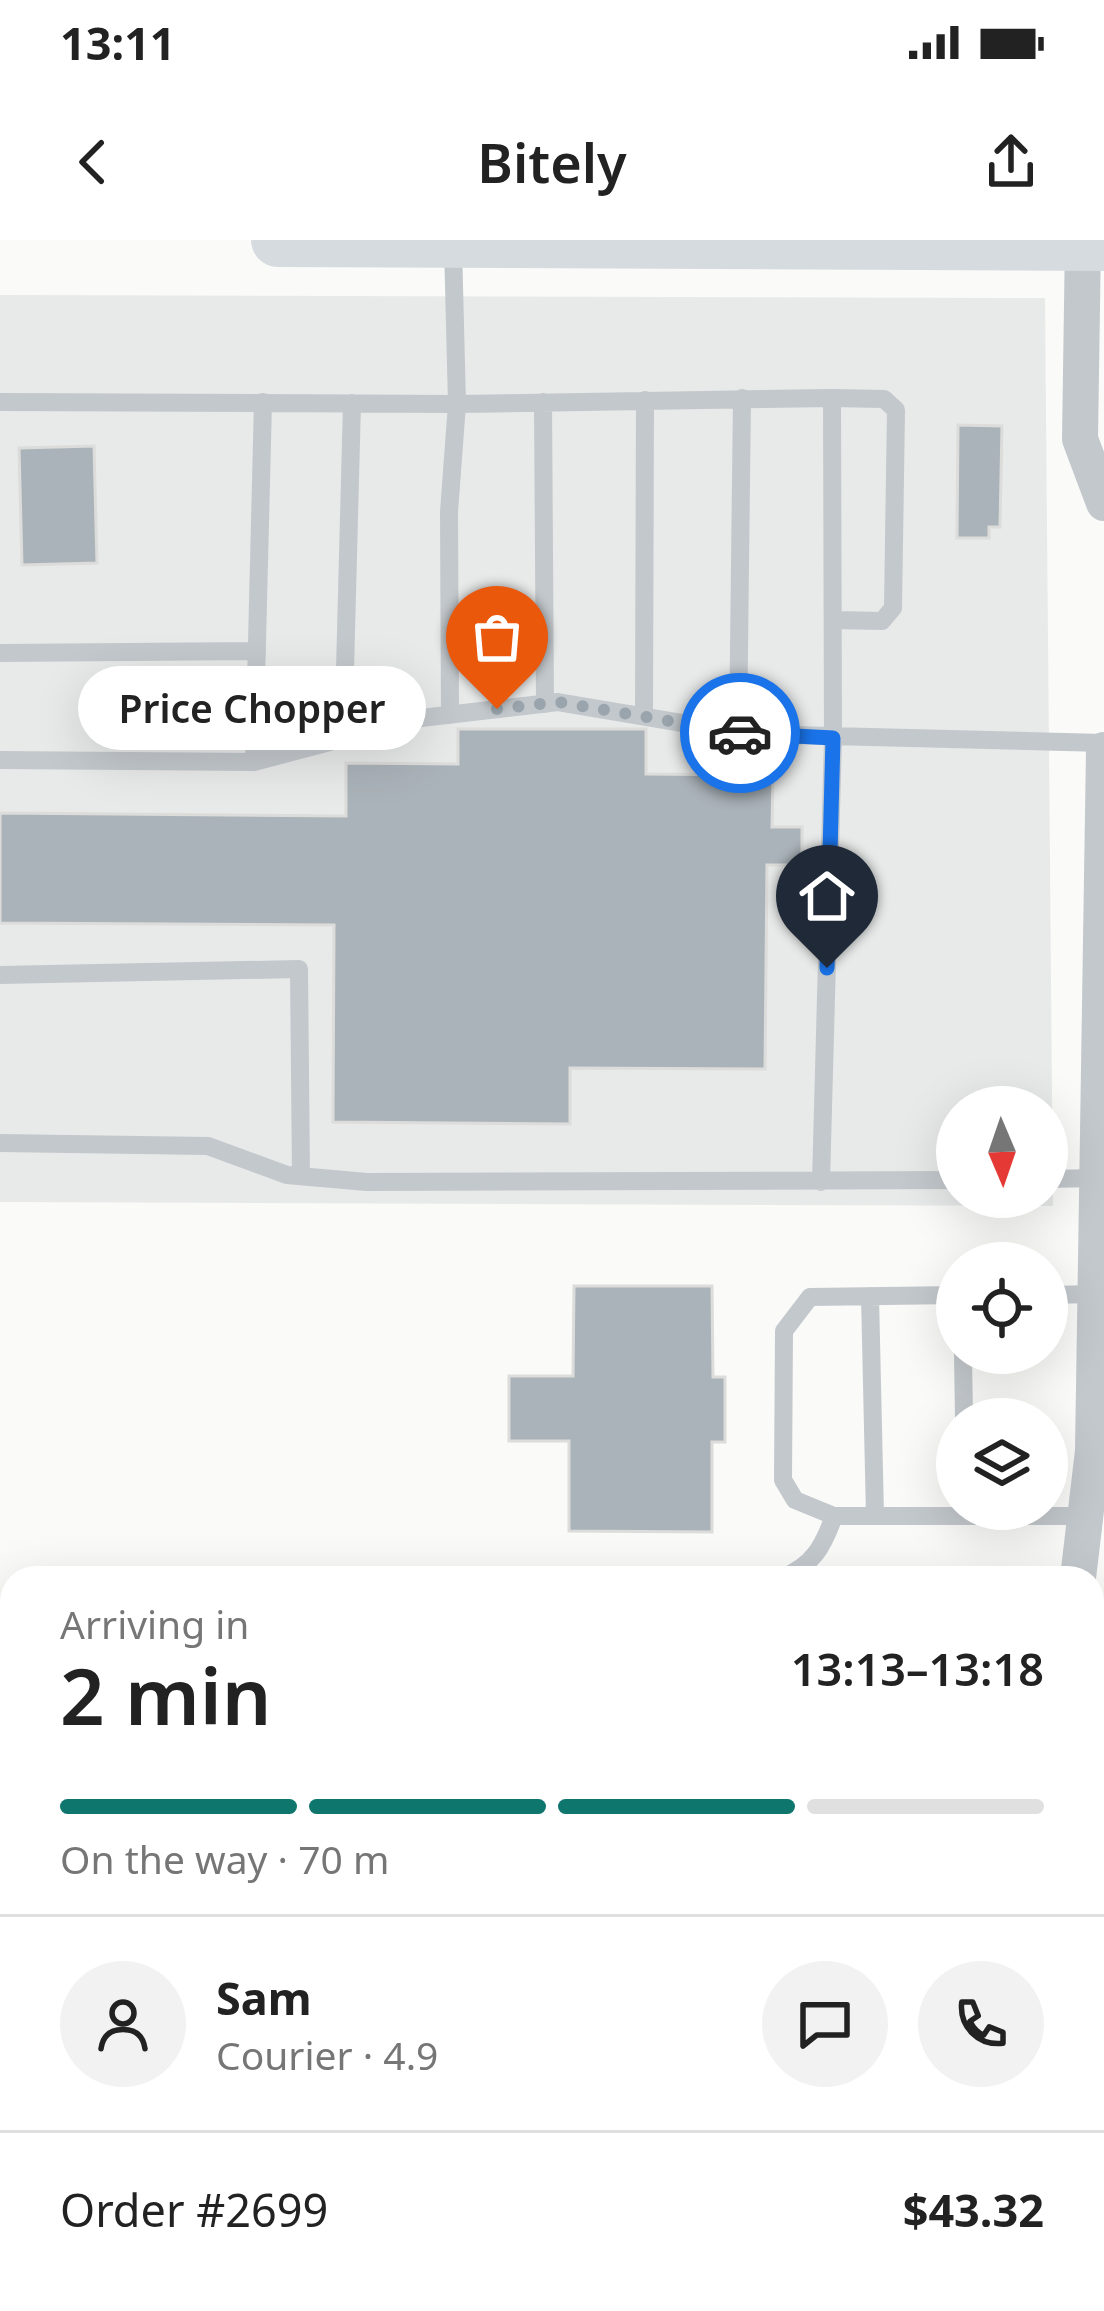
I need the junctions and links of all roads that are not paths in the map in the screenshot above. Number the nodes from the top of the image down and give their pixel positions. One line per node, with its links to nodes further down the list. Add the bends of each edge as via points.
1 (278, 240): 3 (main road)
2 (482, 240): 3 (main road); 4 (main road)
3 (453, 241): 12 (lane)
4 (1090, 243): 13 (street, via 1080,439)
5 (742, 398): 6 (lane); 7 (lane); 20 (lane)
6 (832, 398): 14 (lane); 14 (lane, via 884,399 896,410 893,608 882,621)
7 (645, 400): 10 (lane); 19 (lane)
8 (0, 402): 9 (lane)
9 (262, 402): 11 (lane); 15 (lane)
10 (543, 402): 12 (lane); 17 (lane)
11 (352, 403): 12 (lane); 21 (lane)
12 (457, 404): 18 (lane)
13 (1104, 503)
14 (833, 620): 22 (lane)
15 (257, 651): 16 (lane); 25 (lane)
16 (0, 652)
17 (544, 704): 18 (lane); 19 (lane)
18 (450, 715): 21 (lane)
19 (644, 715): 20 (lane)
20 (738, 733): 22 (lane)
21 (349, 738): 25 (lane)
22 (833, 738): 23 (lane); 32 (lane)
23 (1104, 747): 29 (street)
24 (0, 760): 25 (lane)
25 (254, 762)
26 (0, 975): 28 (lane, via 299,969)
27 (0, 1143): 28 (lane, via 208,1147)
28 (301, 1176): 32 (lane)
29 (1098, 1178): 30 (lane); 34 (street)
30 (1068, 1179)
31 (936, 1180): 32 (lane)
32 (821, 1182)
33 (1068, 1294): 34 (lane)
34 (1096, 1294): 40 (street)
35 (936, 1295): 36 (lane)
36 (869, 1296): 38 (lane, via 811,1297 784,1331 783,1480 795,1500); 39 (lane)
37 (936, 1514): 39 (lane)
38 (833, 1516): 39 (lane); 41 (lane)
39 (875, 1516)
40 (1096, 1516): 42 (street)
41 (807, 1566)
42 (1081, 1566)

